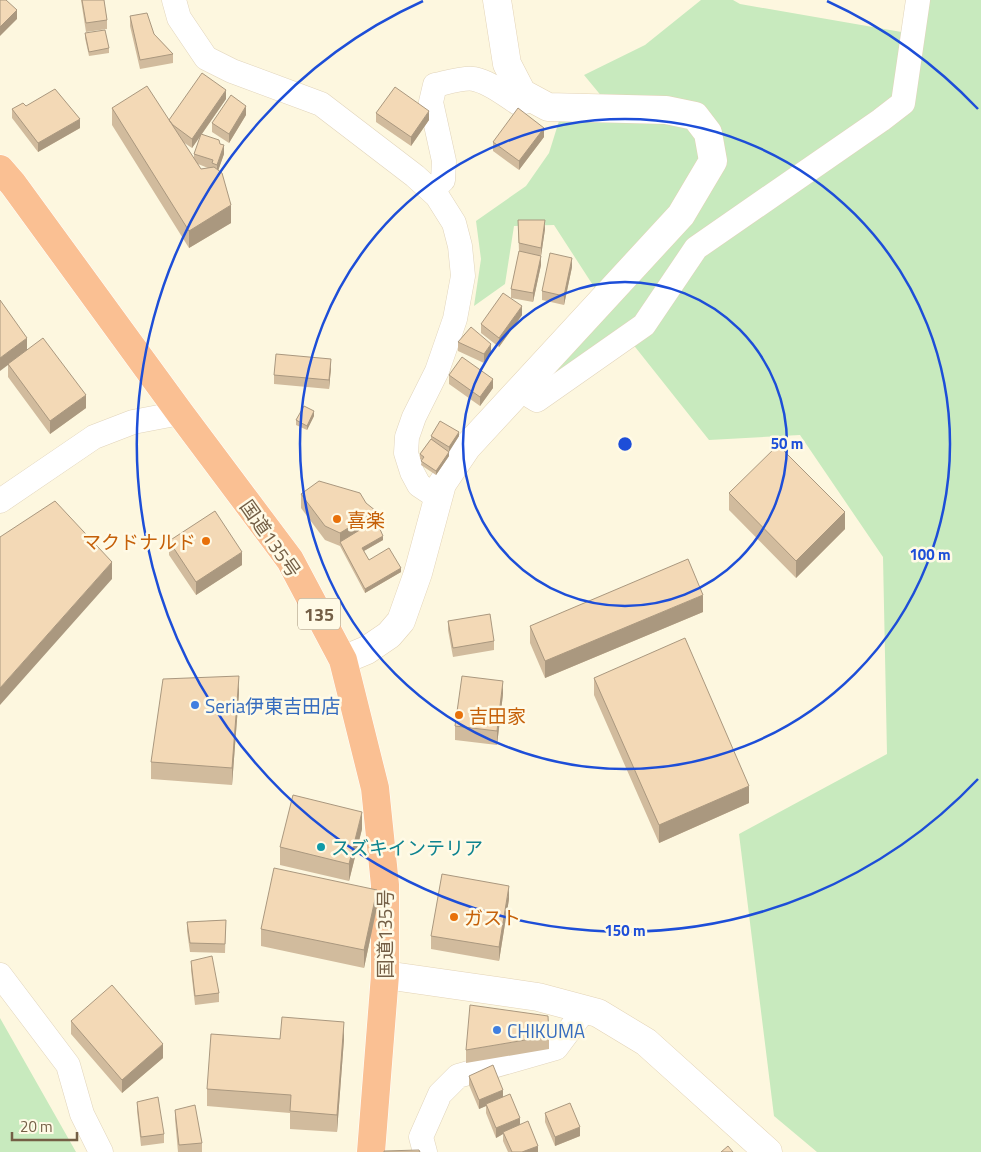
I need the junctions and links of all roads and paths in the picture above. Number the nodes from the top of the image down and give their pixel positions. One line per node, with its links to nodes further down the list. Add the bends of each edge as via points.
1 (174, 0): 6 (street, via 179,18 206,58 321,104)
2 (497, 0): 4 (street, via 507,64 522,93)
3 (918, 0): 7 (street, via 903,103 696,248 644,325 537,400)
4 (536, 100): 6 (street, via 518,103 472,78 435,86 431,102 444,161 443,180); 7 (street, via 548,107 666,110 694,116 708,133 713,161 681,215)
5 (0, 168): 8 (highway, 国道135号 / 135)
6 (432, 191): 9 (street, via 454,223 463,276 455,319 437,371 414,417 406,453 420,485)
7 (520, 389): 9 (street, via 467,447 442,484)
8 (180, 413): 10 (street, via 133,422 94,437); 11 (highway, 国道135号 / 135, via 290,560)
9 (438, 497): 11 (street, via 418,573 401,621 382,640)
10 (0, 501)
11 (343, 660): 13 (highway, 国道135号 / 135, via 375,788 385,885)
12 (0, 974): 15 (street, via 68,1064 82,1114)
13 (385, 975): 14 (street, via 538,997); 16 (highway, 国道135号 / 135)
14 (585, 1009): 17 (street, via 556,1048 458,1076 440,1094 421,1137); 18 (street, via 598,1013 646,1042)
15 (101, 1152)
16 (371, 1152)
17 (425, 1152)
18 (768, 1152)

